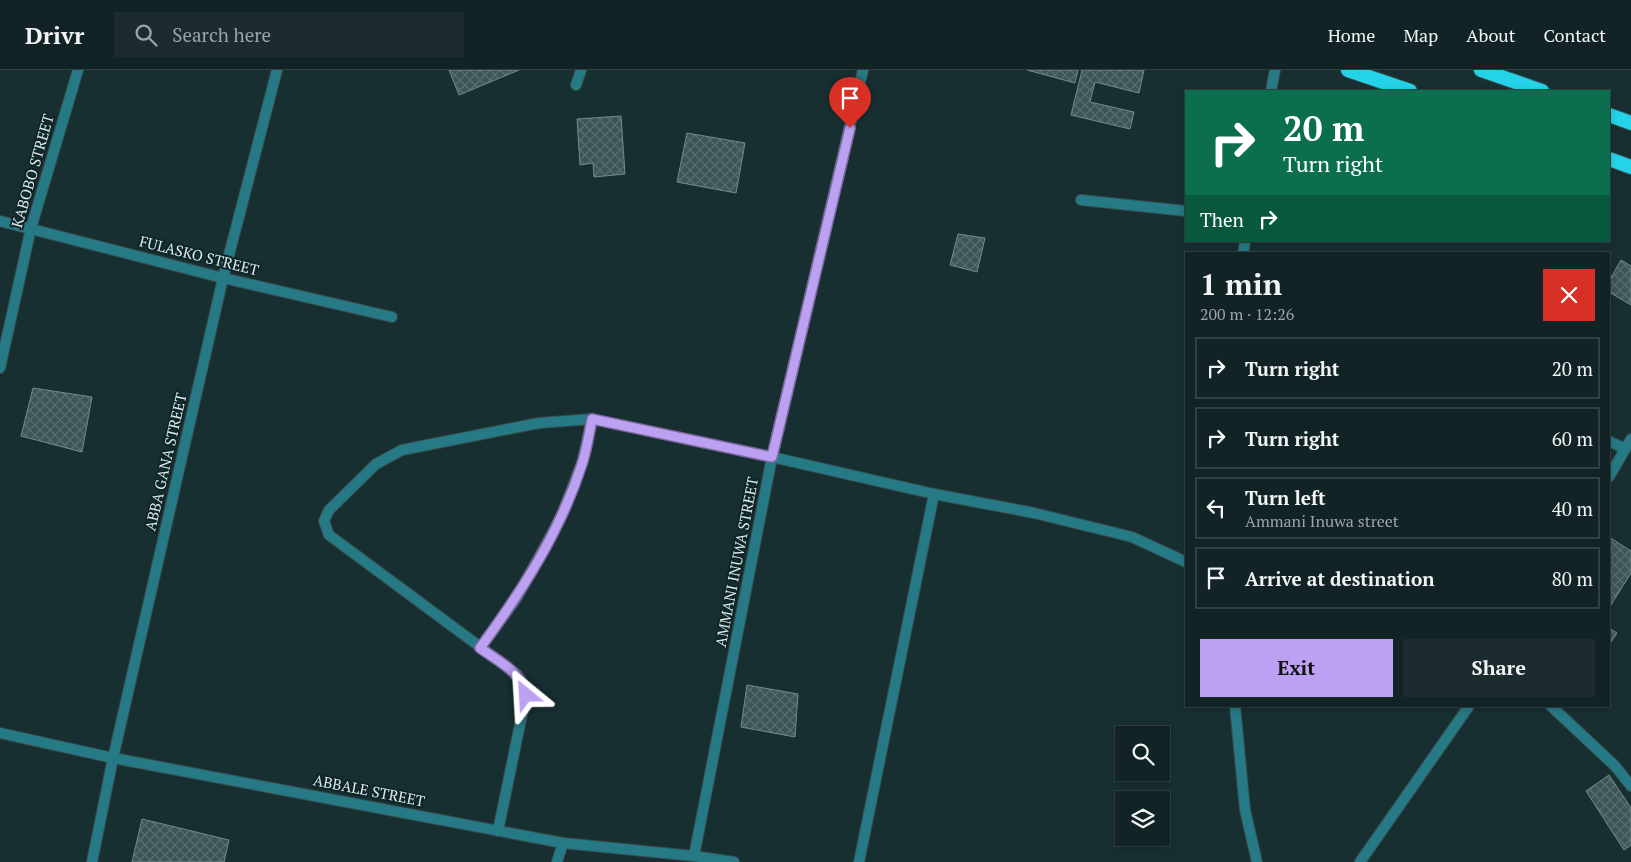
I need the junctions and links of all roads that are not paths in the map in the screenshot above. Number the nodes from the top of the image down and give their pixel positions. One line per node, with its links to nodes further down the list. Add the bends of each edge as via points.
1 (78, 70): 19 (street, KABOBO STREET)
2 (277, 70): 20 (street, ABBA GANA STREET)
3 (581, 70): 8 (street)
4 (863, 70): 27 (street, AMMANI INUWA STREET)
5 (1275, 70): 9 (street)
6 (1348, 70): 10 (highway)
7 (1481, 70): 11 (highway)
8 (576, 85)
9 (1271, 90)
10 (1407, 90)
11 (1539, 90)
12 (1610, 115): 13 (highway)
13 (1631, 123)
14 (1610, 160): 15 (highway)
15 (1631, 167)
16 (1081, 200): 17 (street)
17 (1185, 211)
18 (0, 221): 19 (street, FULASKO STREET)
19 (31, 228): 20 (street, FULASKO STREET); 22 (street, KABOBO STREET)
20 (223, 278): 21 (street, FULASKO STREET); 36 (street, ABBA GANA STREET)
21 (392, 317)
22 (0, 368)
23 (592, 419): 27 (street); 31 (street, via 582,463 560,519 516,599); 31 (street, via 539,423 402,450 376,464 329,510 324,521 329,535)
24 (1631, 439): 26 (street)
25 (1610, 442): 26 (street)
26 (1625, 449): 28 (street)
27 (772, 457): 29 (street); 40 (street, AMMANI INUWA STREET)
28 (1610, 475)
29 (934, 494): 30 (street, via 1034,513 1132,537); 44 (street)
30 (1185, 562)
31 (480, 648): 38 (street, via 518,675 526,695)
32 (1235, 707): 45 (street, via 1245,810)
33 (1468, 707): 46 (street)
34 (1552, 707): 37 (street, via 1615,766)
35 (0, 733): 36 (street, ABBALE STREET)
36 (114, 758): 38 (street, ABBALE STREET); 41 (street, ABBA GANA STREET)
37 (1631, 786)
38 (498, 831): 39 (street, ABBALE STREET)
39 (563, 843): 40 (street, ABBALE STREET); 42 (street)
40 (694, 856): 43 (street, ABBALE STREET)
41 (92, 862)
42 (557, 862)
43 (734, 862)
44 (859, 862)
45 (1257, 862)
46 (1360, 862)

